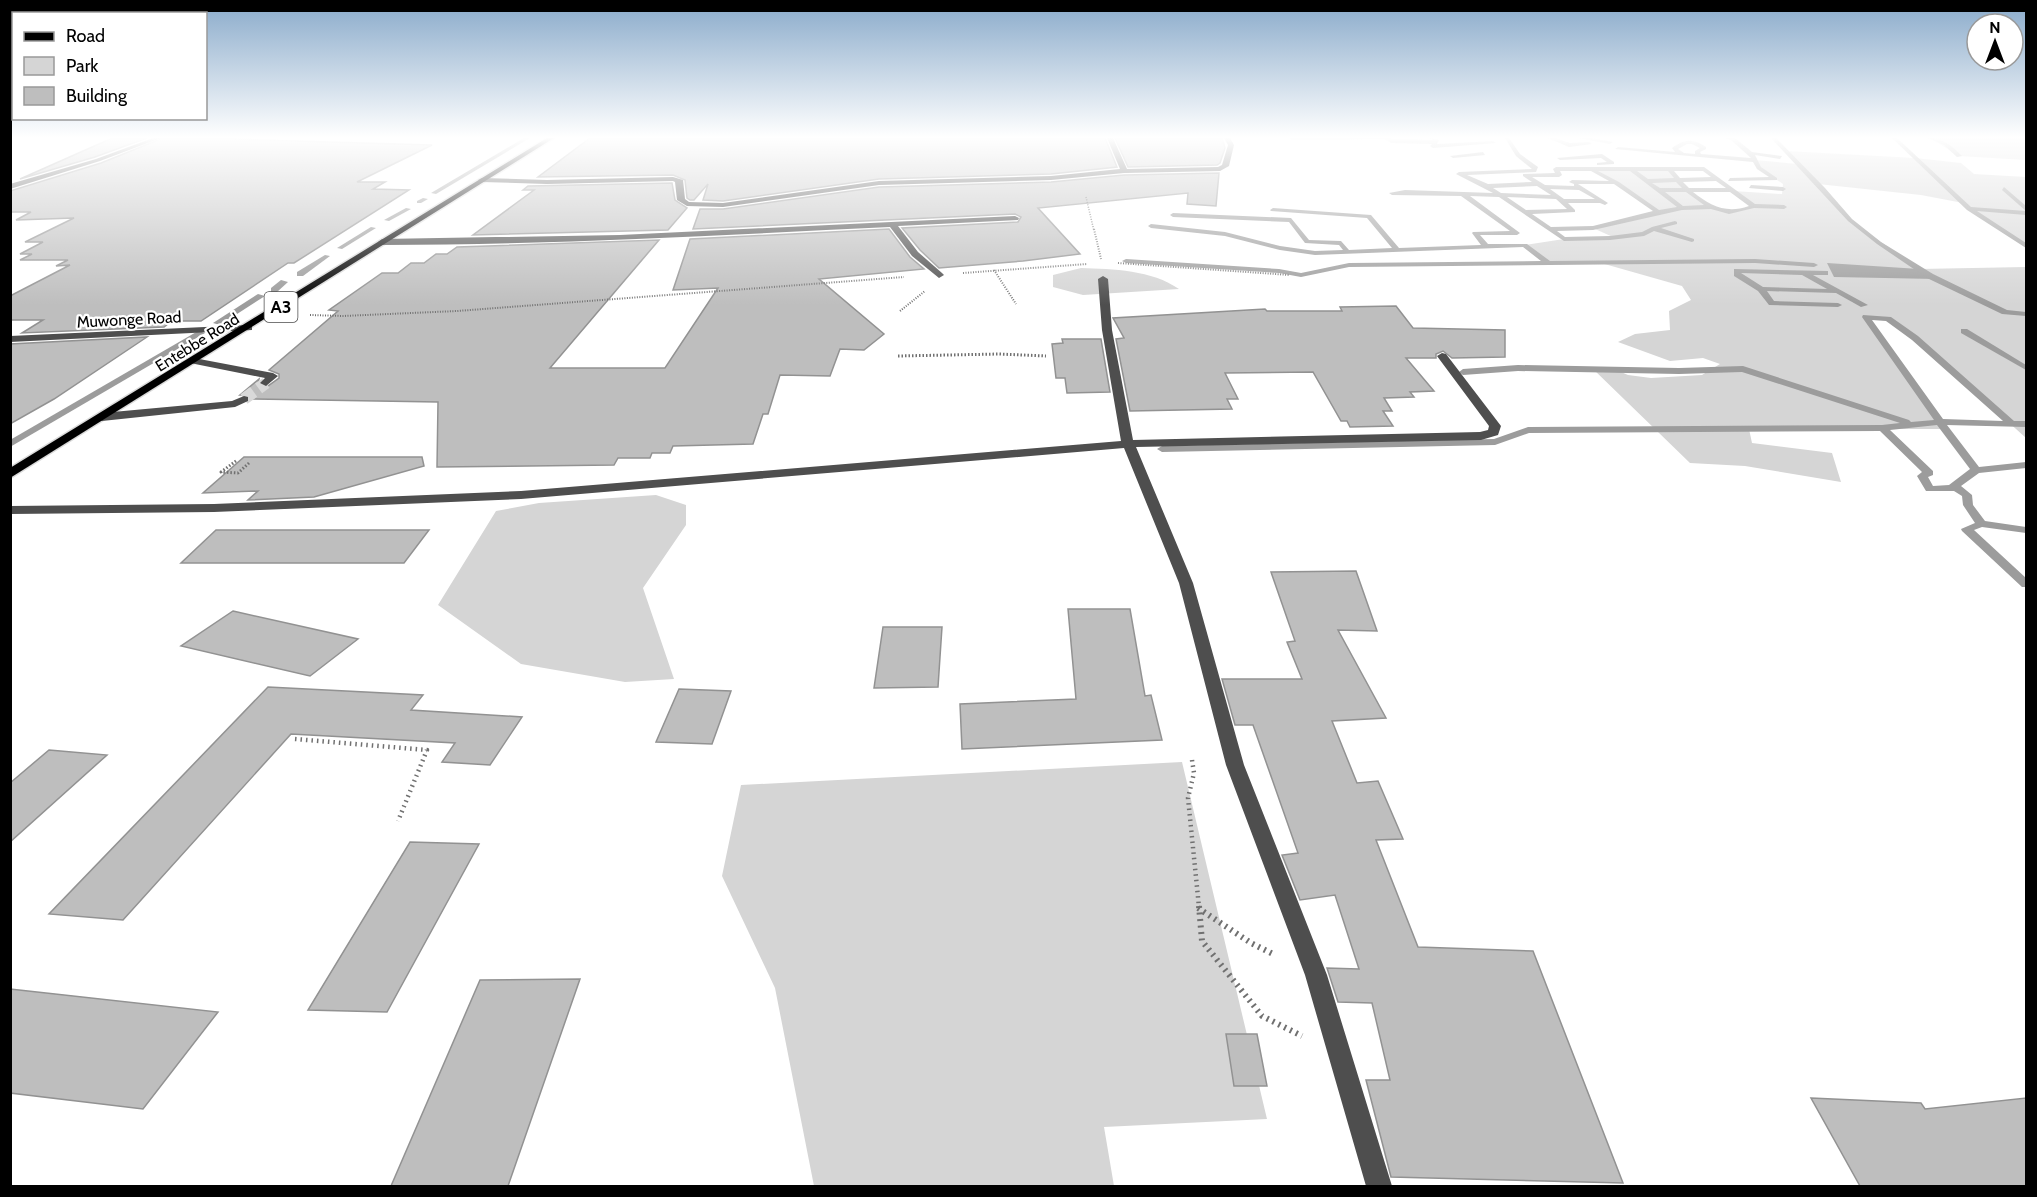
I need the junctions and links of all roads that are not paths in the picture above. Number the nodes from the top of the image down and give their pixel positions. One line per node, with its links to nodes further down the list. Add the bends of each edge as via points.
1 (460, 194): 6 (main road, Entebbe Road / A3)
2 (680, 194): 3 (street, via 687,204 700,205)
3 (801, 194)
4 (1015, 218): 5 (street)
5 (893, 225): 6 (street, via 540,241); 8 (street, via 915,254)
6 (382, 242): 9 (main road, Entebbe Road / A3)
7 (1102, 271): 16 (street, via 1107,330)
8 (939, 275)
9 (248, 328): 10 (street, Muwonge Road); 12 (main road, Entebbe Road / A3)
10 (10, 339)
11 (1442, 356): 16 (street, via 1495,426 1494,432 1481,436)
12 (194, 361): 13 (street, via 273,376); 15 (main road, Entebbe Road / A3)
13 (266, 383)
14 (244, 399): 15 (street, via 234,404)
15 (102, 417): 17 (main road, Entebbe Road / A3)
16 (1128, 444): 18 (street, via 521,495 214,508); 19 (street, via 1186,583 1235,765 1316,975)
17 (10, 474)
18 (10, 510)
19 (1379, 1186)

